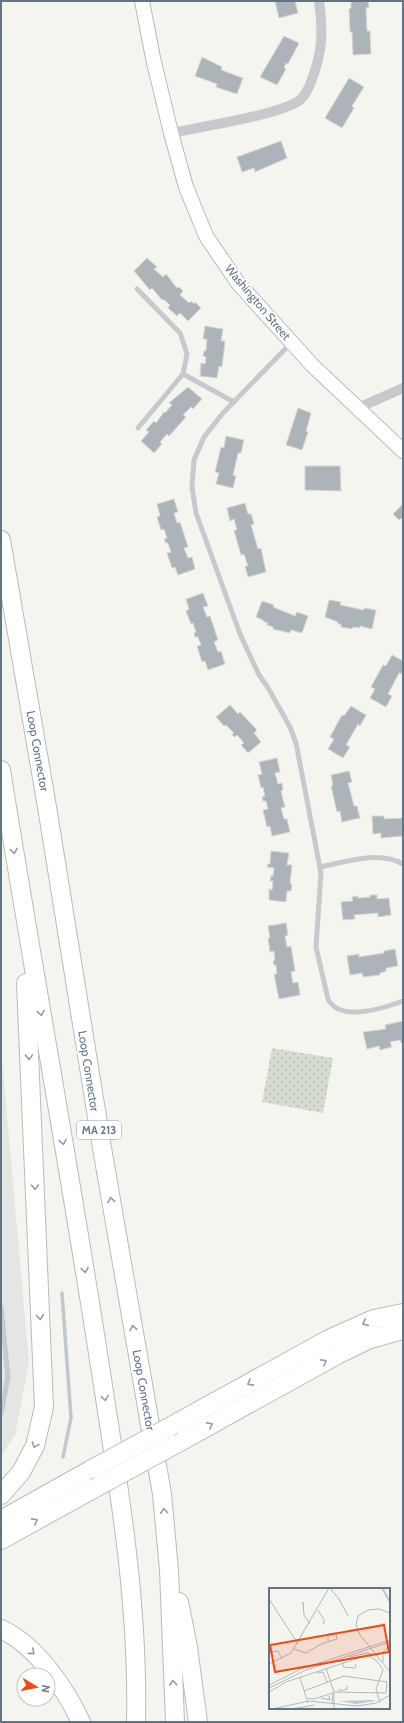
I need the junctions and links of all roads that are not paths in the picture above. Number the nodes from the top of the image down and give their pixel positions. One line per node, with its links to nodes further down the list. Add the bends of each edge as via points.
1 (142, 1): 3 (street, Washington Street)
2 (319, 1): 3 (street, via 321,52 310,85 301,99 267,112)
3 (171, 134): 5 (street, Washington Street, via 186,187 206,236 238,283)
4 (137, 289): 6 (lane, via 180,333 187,354)
5 (292, 343): 8 (lane); 9 (street, Washington Street)
6 (183, 374): 8 (lane); 10 (lane)
7 (403, 388): 9 (street)
8 (234, 402): 15 (lane, via 212,426 198,448 192,474 193,502 240,634 296,743)
9 (358, 408): 11 (street, Washington Street)
10 (138, 428)
11 (403, 451)
12 (1, 540): 25 (highway, Loop Connector / MA 213, one-way to 12, via 162,1494)
13 (1, 770): 16 (highway, MA 213, one-way to 16)
14 (403, 864): 15 (lane, via 397,860 368,858)
15 (320, 867): 17 (lane, via 322,889 316,947 331,1006 355,1012)
16 (23, 906): 22 (highway, one-way to 22, via 44,1407 35,1446 20,1472); 28 (highway, MA 213, one-way to 28, via 87,1278 122,1505 132,1594)
17 (403, 1001)
18 (1, 1307): 21 (lane, via 8,1377)
19 (403, 1313): 23 (highway, one-way to 23, bridge, via 374,1319 328,1340)
20 (403, 1330): 24 (highway, one-way to 20, bridge, via 337,1355 370,1339)
21 (1, 1413)
22 (1, 1495)
23 (1, 1520)
24 (1, 1540)
25 (166, 1540): 29 (highway, Loop Connector / MA 213, one-way to 25); 30 (highway, via 188,1647)
26 (1, 1629): 27 (highway, one-way to 27, via 35,1654 60,1684)
27 (81, 1722)
28 (136, 1722)
29 (175, 1722)
30 (198, 1722)

